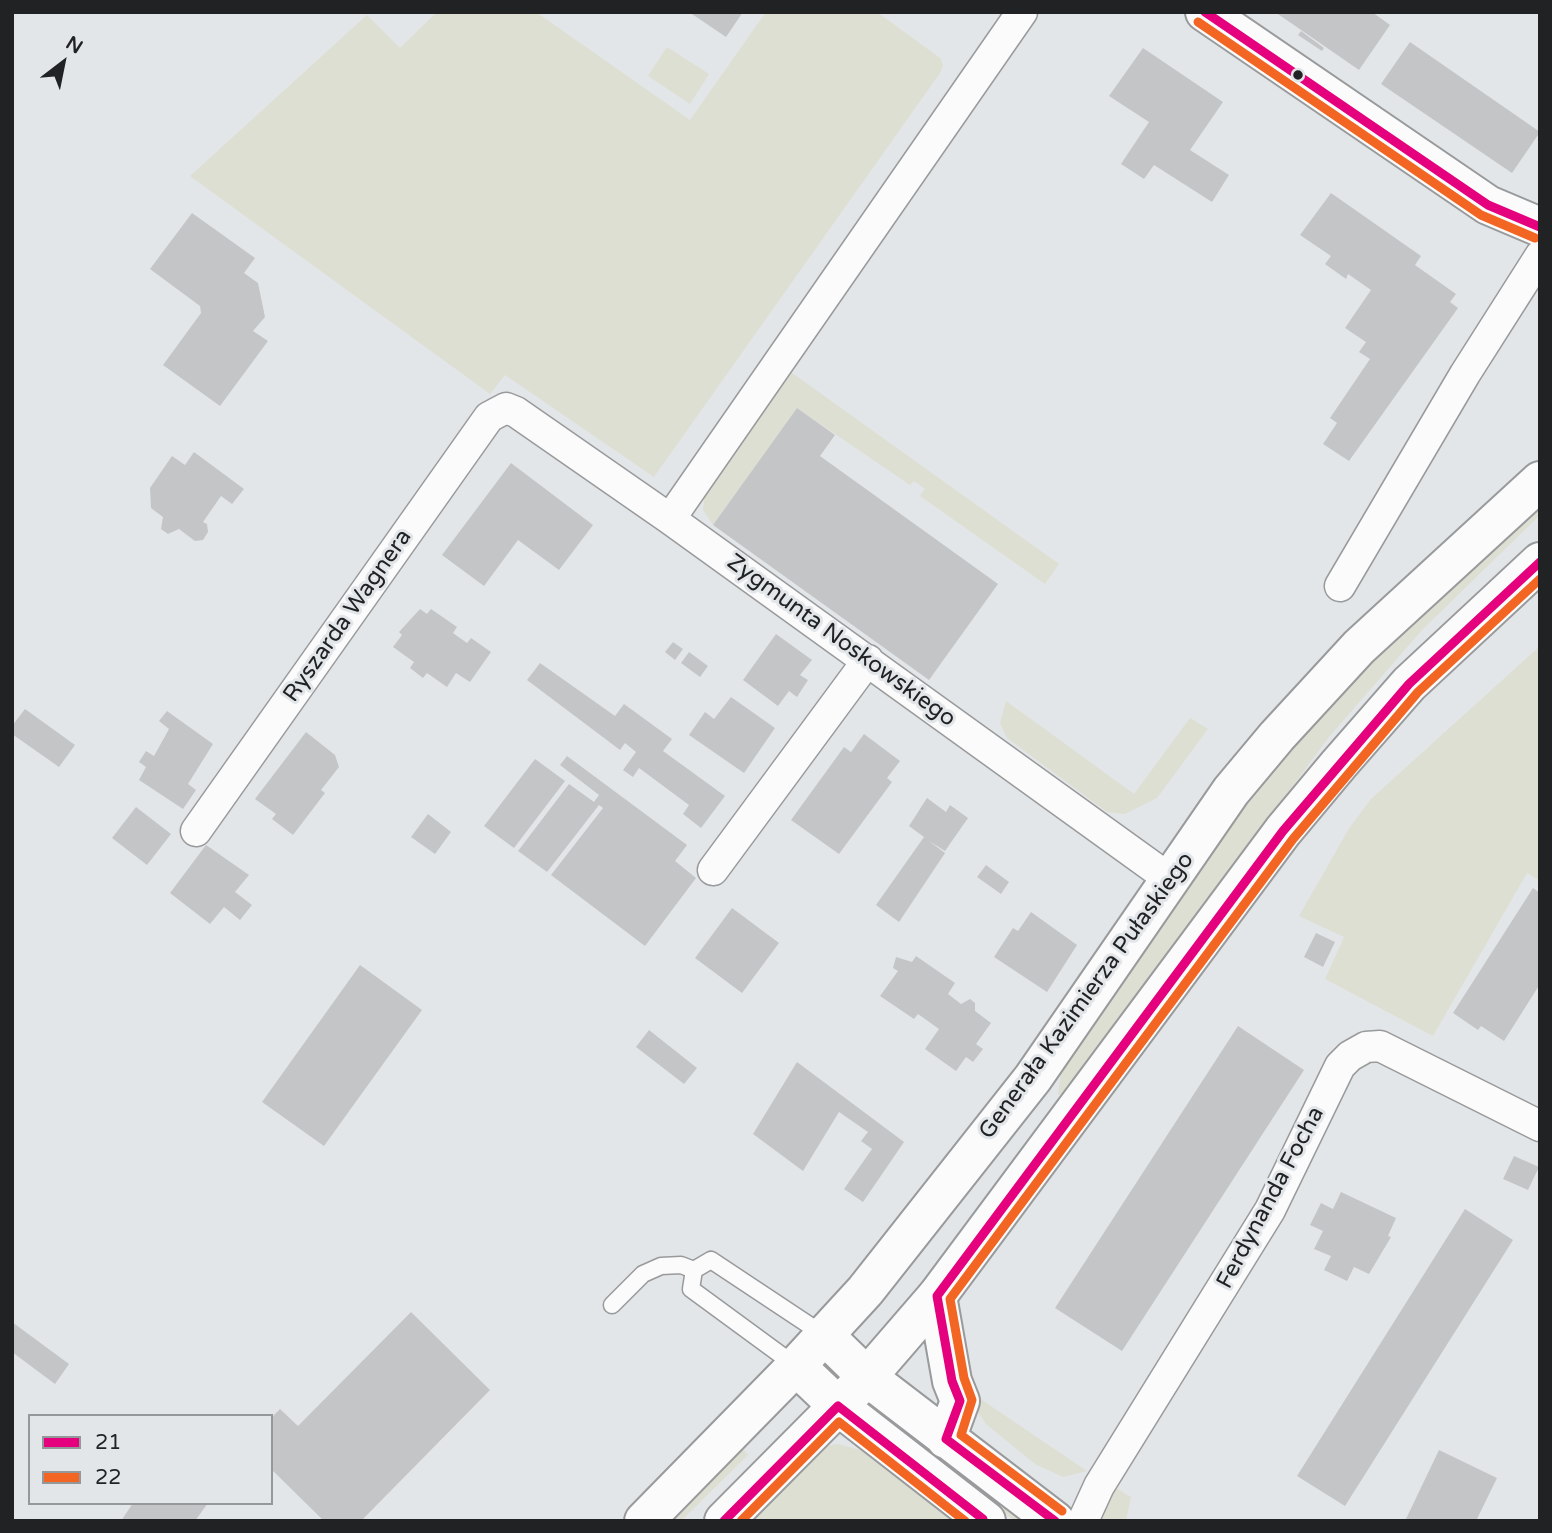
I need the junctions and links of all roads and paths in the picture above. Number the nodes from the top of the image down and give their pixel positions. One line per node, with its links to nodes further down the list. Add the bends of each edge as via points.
1 (1022, 12): 7 (street)
2 (1205, 12): 3 (main road, via 1488,205)
3 (1540, 227)
4 (1540, 256): 9 (street)
5 (506, 408): 7 (street, Zygmunta Noskowskiego); 11 (street, Ryszarda Wagnera, via 489,416)
6 (1540, 481): 13 (main road, Generała Kazimierza Pułaskiego, via 1359,647 1293,718 1231,791)
7 (670, 519): 10 (street, Zygmunta Noskowskiego)
8 (1540, 562): 16 (main road, via 1409,684 1283,831)
9 (1340, 586)
10 (868, 660): 12 (street); 13 (street, Zygmunta Noskowskiego)
11 (196, 831)
12 (713, 870)
13 (1171, 880): 18 (main road, Generała Kazimierza Pułaskiego, via 1033,1078 866,1290)
14 (1540, 1126): 27 (street, Ferdynanda Focha, via 1380,1046 1366,1046 1350,1056 1340,1066 1270,1210 1099,1486)
15 (694, 1270): 17 (lane, via 661,1266 643,1275); 18 (lane, via 710,1260); 19 (lane, via 691,1289)
16 (937, 1296): 20 (main road); 22 (main road, via 952,1381 960,1401)
17 (612, 1306)
18 (824, 1335): 19 (main road, Generała Kazimierza Pułaskiego); 20 (main road)
19 (796, 1366): 21 (main road); 23 (main road, Generała Kazimierza Pułaskiego)
20 (867, 1377): 21 (main road); 22 (main road)
21 (838, 1406): 24 (main road); 25 (main road)
22 (946, 1439): 26 (main road)
23 (644, 1521)
24 (724, 1521)
25 (986, 1521)
26 (1055, 1521)
27 (1083, 1521)

